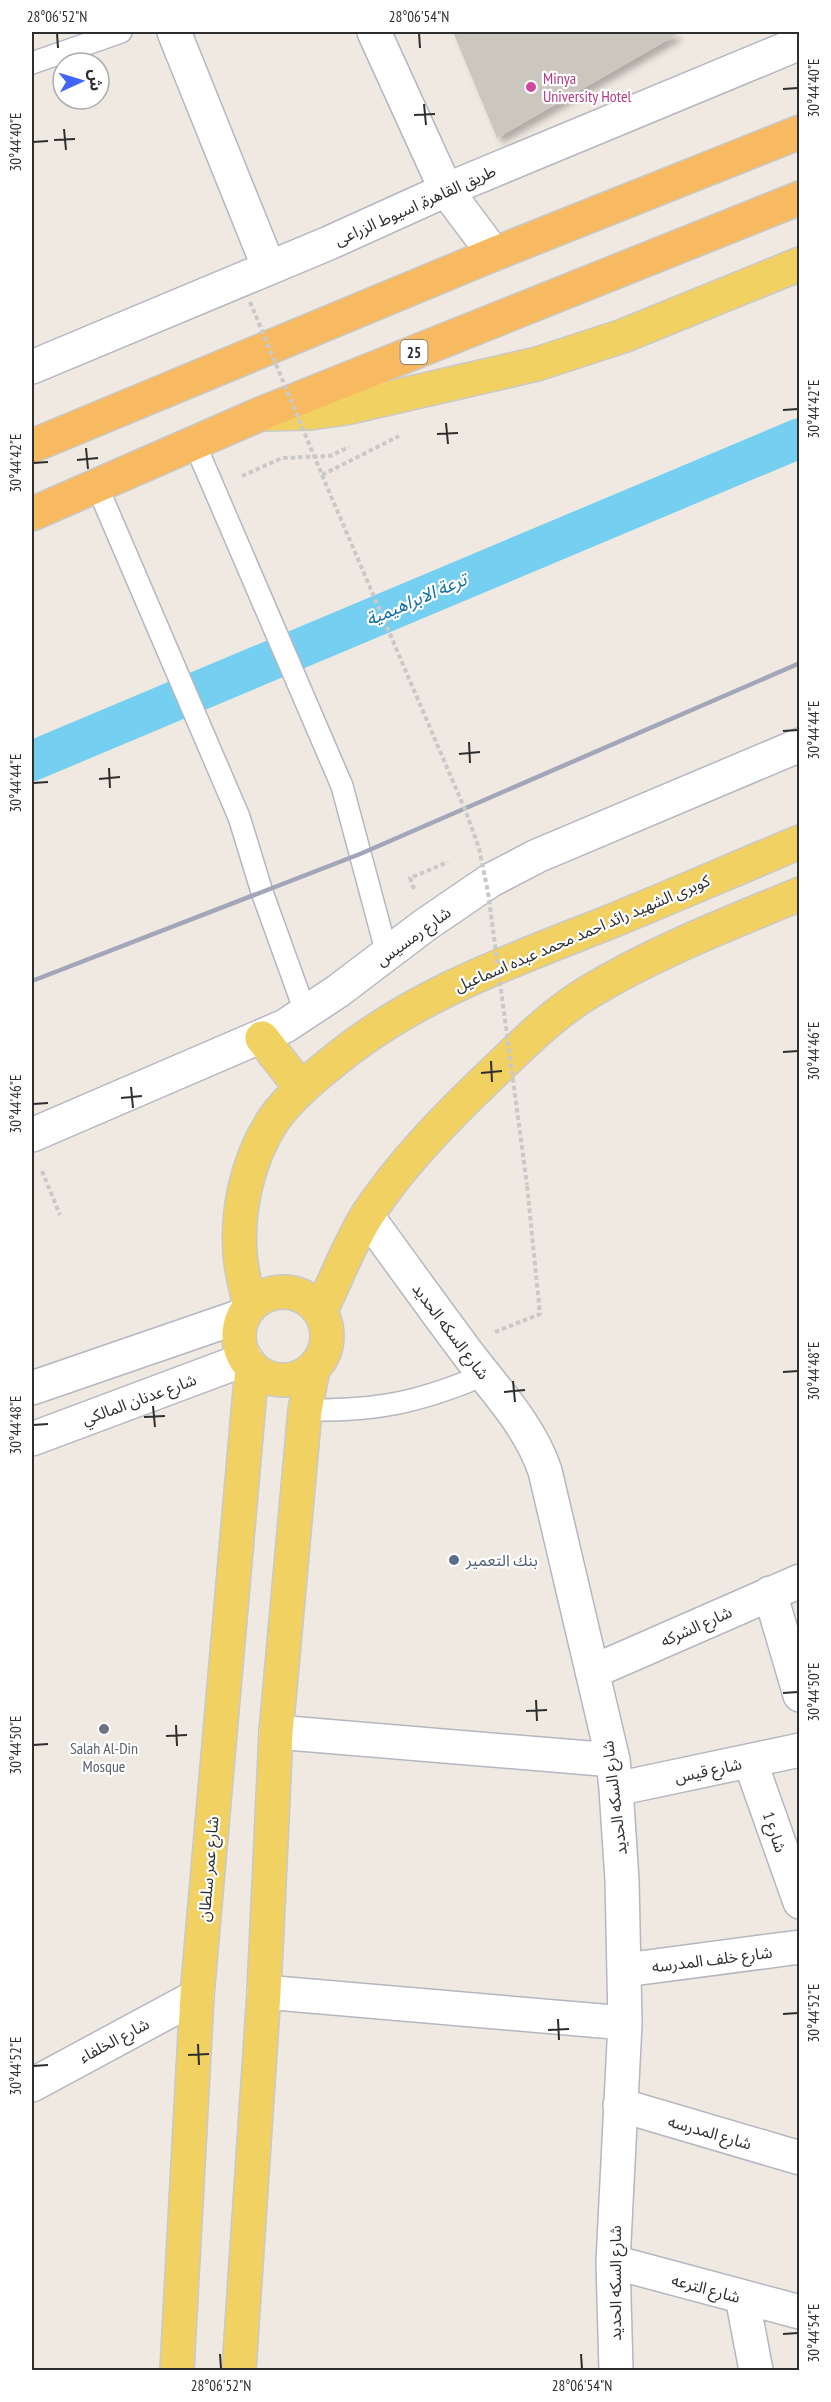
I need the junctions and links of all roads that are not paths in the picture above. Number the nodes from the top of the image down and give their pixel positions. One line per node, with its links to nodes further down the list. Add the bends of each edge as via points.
1 (122, 32): 5 (lane)
2 (174, 32): 11 (street)
3 (374, 32): 7 (street)
4 (800, 43): 7 (street, طريق القاهرة, اسيوط الزراعى)
5 (32, 63)
6 (800, 132): 9 (highway)
7 (446, 190): 9 (street); 11 (street, طريق القاهرة, اسيوط الزراعى)
8 (800, 198): 13 (highway, 25)
9 (494, 254): 15 (highway)
10 (800, 264): 13 (main road, via 623,336 537,364 346,408)
11 (269, 268): 12 (street, طريق القاهرة, اسيوط الزراعى)
12 (32, 367)
13 (258, 415): 14 (highway, 25)
14 (194, 442): 16 (highway, 25); 21 (lane, via 342,786)
15 (32, 446)
16 (97, 486): 17 (highway, 25); 22 (lane, via 239,816)
17 (32, 514)
18 (800, 745): 21 (street, شارع رمسيس, via 537,856 491,880)
19 (800, 842): 24 (main road, كوبرى الشهيد رائد احمد محمد عبده اسماعيل, via 476,975 407,1011 351,1047)
20 (800, 894): 26 (main road, via 654,957 586,993 532,1034 441,1124 398,1172)
21 (387, 954): 22 (street, شارع رمسيس)
22 (306, 1014): 23 (street, شارع رمسيس)
23 (262, 1038): 24 (main road); 25 (street, شارع رمسيس)
24 (301, 1088): 27 (main road, كوبرى الشهيد رائد احمد محمد عبده اسماعيل, via 274,1120 256,1155 243,1194 241,1263)
25 (36, 1150)
26 (367, 1216): 28 (main road); 31 (street, شارع السكه الحديد)
27 (247, 1311): 28 (main road, via 263,1297 279,1292 295,1293 310,1300); 29 (main road, via 240,1337); 32 (street)
28 (320, 1312): 30 (main road, via 327,1343)
29 (249, 1363): 30 (main road, via 266,1377 282,1380 298,1378); 34 (street, شارع عدنان المالكي); 46 (main road, شارع عمر سلطان)
30 (313, 1369): 33 (main road)
31 (484, 1375): 33 (lane, via 439,1394 396,1405 351,1411); 36 (street, شارع السكه الحديد, via 517,1418 545,1471)
32 (32, 1388)
33 (305, 1410): 38 (main road)
34 (32, 1439)
35 (785, 1587): 36 (street, شارع الشركه); 37 (street)
36 (592, 1672): 41 (street, شارع السكه الحديد)
37 (800, 1695)
38 (276, 1732): 41 (street, شارع قيس); 45 (main road)
39 (800, 1750): 40 (street, شارع قيس)
40 (750, 1761): 41 (street, شارع قيس); 42 (street, شارع 1)
41 (614, 1774): 44 (street, شارع السكه الحديد)
42 (800, 1902)
43 (800, 1947): 44 (street, شارع خلف المدرسه)
44 (625, 1970): 47 (street, شارع السكه الحديد)
45 (264, 1992): 47 (street); 55 (main road)
46 (197, 1996): 48 (street, شارع الخلفاء); 54 (main road, شارع عمر سلطان)
47 (625, 2023): 49 (street, شارع السكه الحديد)
48 (32, 2085)
49 (620, 2106): 50 (street, شارع المدرسه); 51 (street, شارع السكه الحديد)
50 (800, 2158)
51 (613, 2262): 52 (street, شارع الترعه); 56 (street, شارع السكه الحديد)
52 (742, 2297): 53 (street, شارع الترعه); 57 (street)
53 (800, 2312)
54 (177, 2370)
55 (239, 2370)
56 (616, 2370)
57 (756, 2370)

